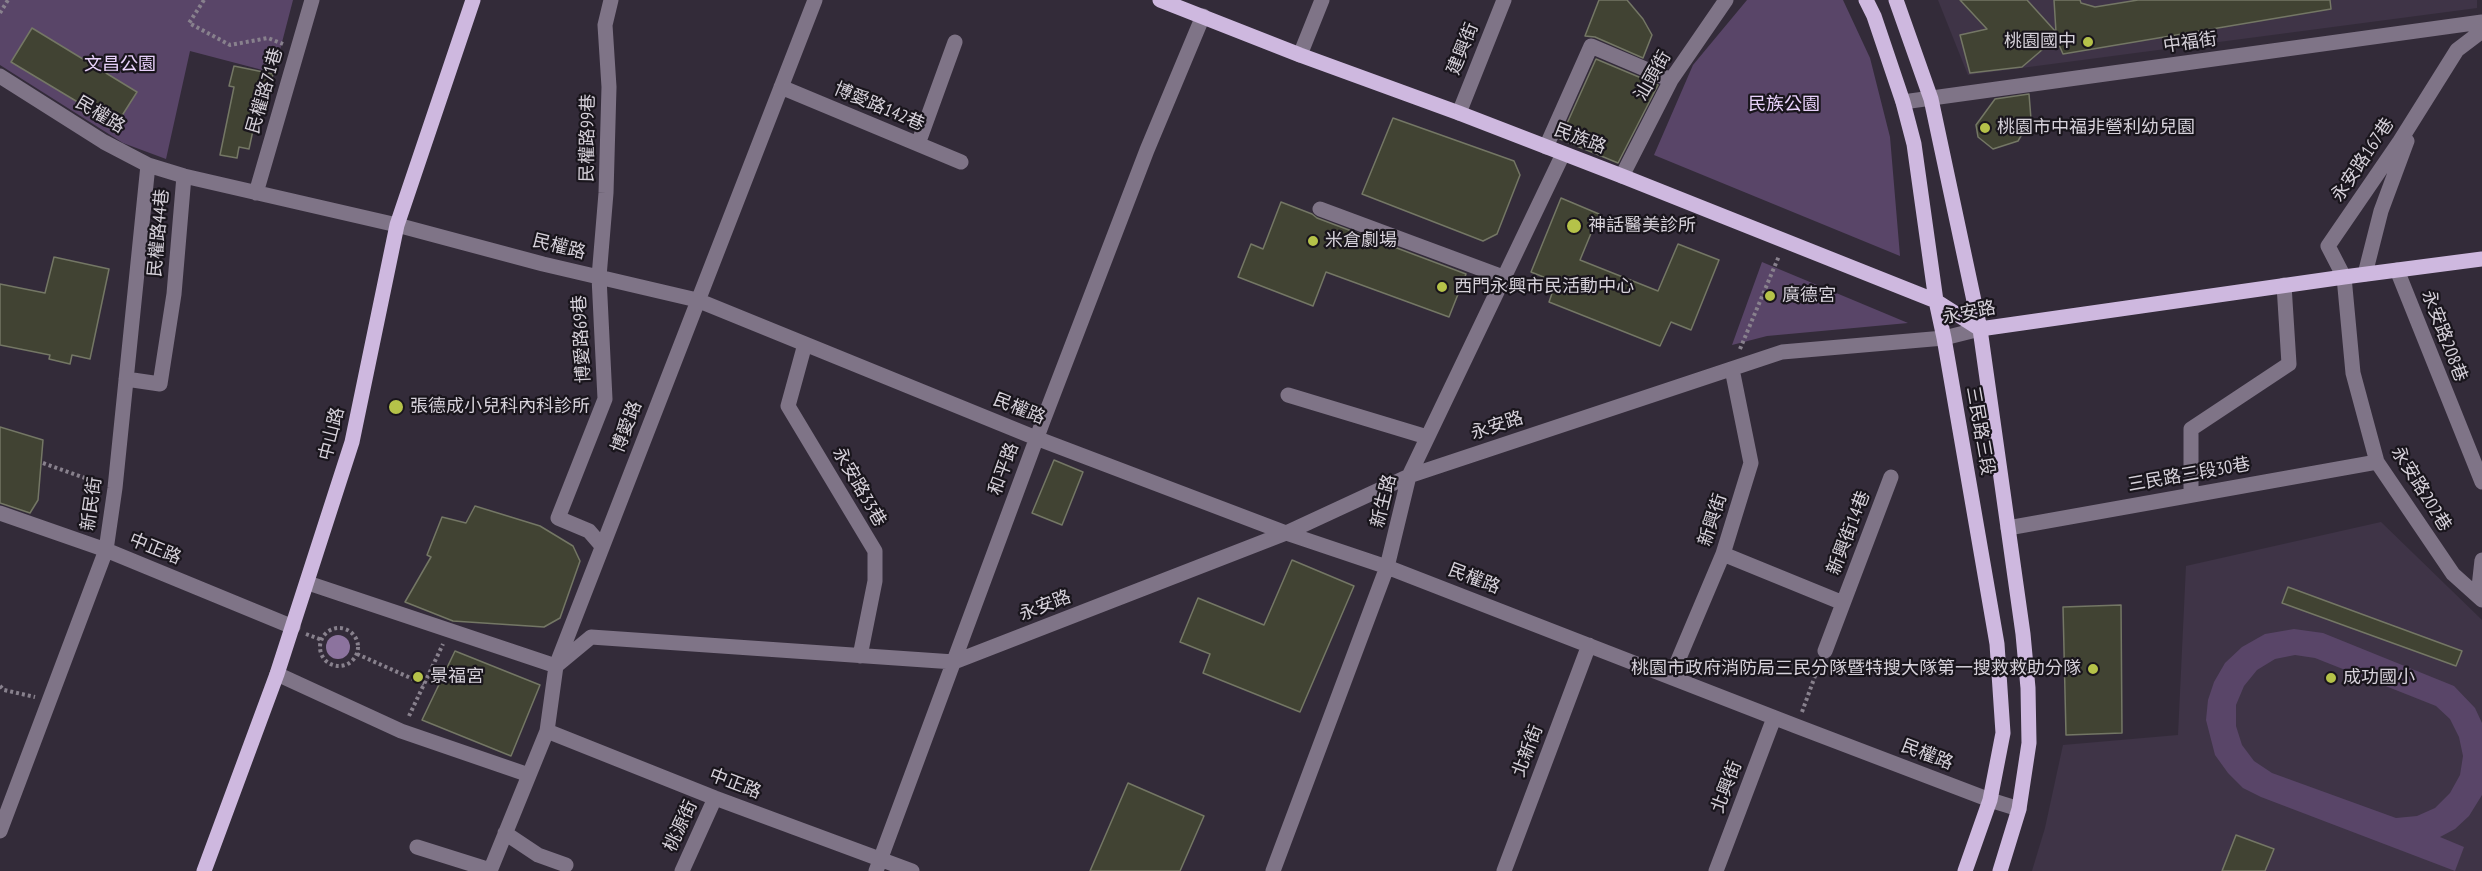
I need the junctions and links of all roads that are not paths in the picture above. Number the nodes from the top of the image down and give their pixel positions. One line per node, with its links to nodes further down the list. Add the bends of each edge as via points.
1 (312, 0): 30 (street, 民權路71巷)
2 (473, 0): 32 (main road, 中山路)
3 (611, 0): 36 (street, 民權路99巷, via 605,25 609,87)
4 (815, 0): 18 (street, 博愛路)
5 (1160, 0): 11 (main road, 民族路)
6 (1322, 0): 15 (street)
7 (1504, 0): 21 (street, 建興街)
8 (1726, 0): 17 (street, 汕頭街)
9 (1866, 0): 20 (main road, 三民路三段)
10 (1896, 0): 19 (main road, 三民路三段)
11 (1203, 16): 15 (main road, 民族路); 49 (street, 和平路)
12 (2482, 22): 19 (street, 中福街)
13 (2482, 31): 22 (street, via 2457,50)
14 (955, 42): 23 (street)
15 (1300, 56): 21 (main road, 民族路)
16 (0, 76): 27 (street, 民權路)
17 (1671, 80): 24 (street, via 1591,46); 29 (street, 汕頭街)
18 (781, 87): 23 (street, 博愛路142巷); 40 (street, 博愛路)
19 (1931, 99): 20 (street, 中福街); 42 (main road, 三民路三段)
20 (1903, 102): 41 (main road, 三民路三段, via 1914,144)
21 (1459, 113): 24 (main road, 民族路)
22 (2416, 115): 35 (street, 永安路167巷, via 2381,211); 38 (street, 永安路167巷, via 2328,246)
23 (918, 144): 26 (street, 博愛路142巷)
24 (1546, 147): 25 (main road, 民族路)
25 (1563, 154): 29 (main road, 民族路); 37 (street, 新生路)
26 (962, 162)
27 (148, 165): 28 (street, 民權路); 46 (street, 新民街)
28 (184, 176): 30 (street, 民權路); 46 (street, 民權路44巷, via 174,294 160,384)
29 (1622, 176): 41 (main road, 民族路)
30 (256, 194): 32 (street, 民權路)
31 (1320, 209): 37 (street)
32 (397, 225): 36 (street, 民權路); 63 (main road, 中山路, via 352,442)
33 (2482, 259): 34 (main road, 永安路)
34 (2397, 270): 35 (main road, 永安路); 53 (street, 永安路208巷)
35 (2365, 274): 38 (main road, 永安路)
36 (599, 277): 40 (street, 民權路); 58 (street, 博愛路69巷, via 604,399 558,518 589,531)
37 (1503, 277): 48 (street, 新生路)
38 (2344, 277): 39 (main road, 永安路); 50 (street, 永安路202巷, via 2353,373)
39 (2284, 285): 42 (main road, 永安路); 54 (street, via 2289,364 2191,429)
40 (697, 300): 44 (street, 民權路); 58 (street, 博愛路)
41 (1936, 301): 42 (main road, 民族路); 43 (main road, 三民路三段)
42 (1980, 329): 43 (street, 永安路); 56 (main road, 三民路三段)
43 (1944, 338): 45 (street, 永安路, via 1782,352); 78 (main road, 三民路三段, via 1997,644 2003,733)
44 (805, 344): 49 (street, 民權路); 69 (street, 永安路33巷, via 789,406 875,552 875,581)
45 (1732, 369): 51 (street, 永安路); 60 (street, 新興街, via 1751,463)
46 (126, 380): 59 (street, 新民街)
47 (1288, 395): 48 (street)
48 (1427, 437): 51 (street, 新生路)
49 (1036, 438): 57 (street, 民權路); 70 (street, 和平路)
50 (2377, 462): 54 (street, 三民路三段30巷); 64 (street, 永安路202巷, via 2453,574)
51 (1409, 476): 57 (street, 永安路); 62 (street, 新生路)
52 (1891, 477): 65 (street, 新興街14巷)
53 (2482, 482)
54 (2190, 494): 56 (street, 三民路三段30巷)
55 (0, 513): 59 (street, 中正路)
56 (2008, 528): 79 (main road, 三民路三段, via 2028,688 2029,743)
57 (1286, 533): 62 (street, 民權路); 70 (street, 永安路)
58 (602, 546): 71 (street, 博愛路)
59 (106, 550): 66 (street, 中正路); 80 (street, 新民街)
60 (1723, 555): 65 (street, 新興街14巷); 73 (street, 新興街)
61 (2482, 560): 64 (street)
62 (1387, 567): 67 (street, 民權路); 89 (street, 新生路)
63 (308, 583): 66 (main road, 中山路); 71 (street)
64 (2480, 598)
65 (1844, 603): 68 (street, 新興街14巷)
66 (297, 629): 72 (main road, 中山路)
67 (1589, 645): 73 (street, 民權路); 90 (street, 北新街)
68 (1825, 651)
69 (860, 656): 70 (street, 永安路); 71 (street, 永安路, via 591,637)
70 (954, 662): 84 (street, 和平路)
71 (556, 666): 75 (street, 博愛路)
72 (277, 674): 76 (street, via 401,731); 86 (main road, 中山路)
73 (1671, 677): 74 (street, 民權路)
74 (1774, 718): 78 (street, 民權路); 91 (street, 北興街)
75 (547, 731): 76 (street, 博愛路); 77 (street, 中正路)
76 (529, 775): 81 (street, 博愛路)
77 (715, 798): 84 (street, 中正路); 87 (street, 桃源街)
78 (1990, 800): 79 (street, 民權路); 92 (main road, 三民路三段)
79 (2019, 808): 93 (main road, 三民路三段)
80 (0, 831)
81 (505, 833): 83 (street, via 538,855); 85 (street, 博愛路)
82 (417, 846): 85 (street)
83 (566, 865)
84 (878, 865): 88 (street, 中正路)
85 (490, 870)
86 (204, 871)
87 (682, 871)
88 (912, 871)
89 (1273, 871)
90 (1504, 871)
91 (1716, 871)
92 (1965, 871)
93 (2000, 871)

